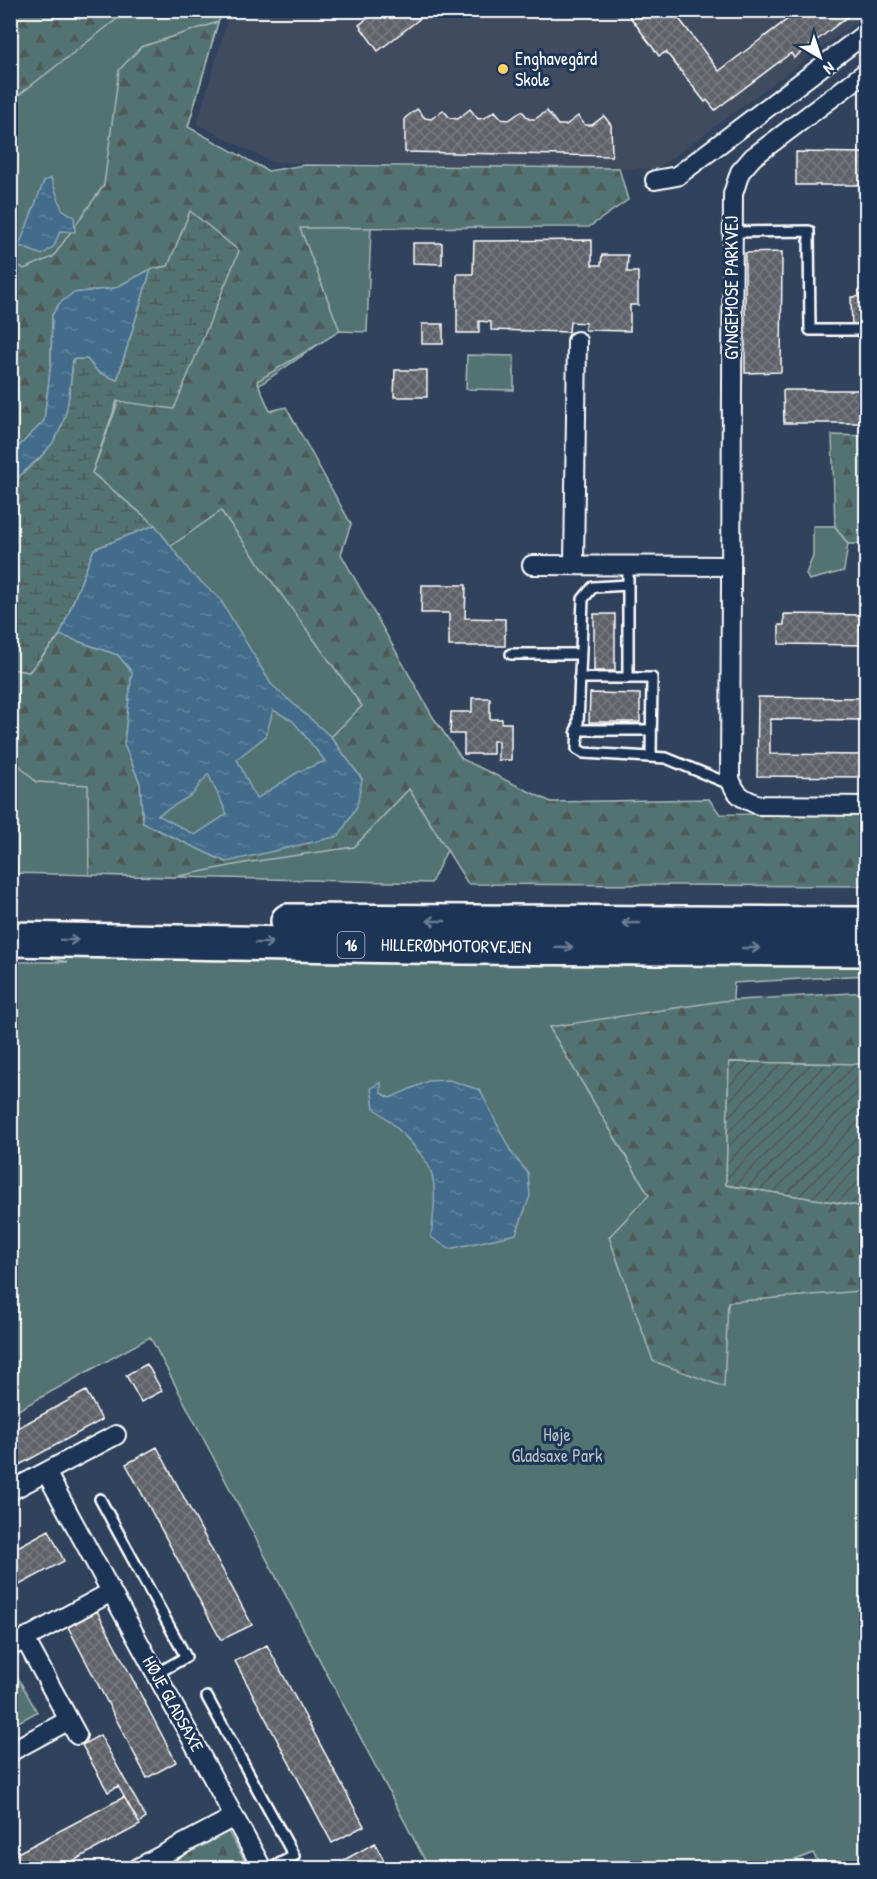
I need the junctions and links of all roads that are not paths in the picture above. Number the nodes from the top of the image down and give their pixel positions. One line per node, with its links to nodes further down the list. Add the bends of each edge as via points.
1 (867, 33): 3 (street, via 676,176)
2 (867, 72): 4 (street, GYNGEMOSE PARKVEJ, via 753,157 740,172 733,194)
3 (655, 180)
4 (732, 232): 5 (lane, via 809,231 810,330); 10 (street, GYNGEMOSE PARKVEJ)
5 (867, 330)
6 (577, 341): 7 (street)
7 (574, 564): 8 (street); 9 (street)
8 (532, 565)
9 (628, 565): 10 (street); 11 (lane)
10 (730, 566): 19 (street, GYNGEMOSE PARKVEJ)
11 (628, 585): 13 (lane, via 593,587 585,594); 15 (lane)
12 (511, 654): 13 (lane)
13 (580, 654): 14 (lane)
14 (579, 678): 15 (lane); 16 (lane)
15 (628, 678): 17 (lane, via 652,678)
16 (576, 730): 17 (lane); 18 (lane, via 576,746 581,752)
17 (651, 730): 18 (lane)
18 (651, 755): 19 (lane)
19 (732, 785): 20 (street, via 744,800 759,805)
20 (867, 806)
21 (867, 915): 23 (highway)
22 (10, 916): 23 (highway, HILLERØDMOTORVEJEN / 16, one-way to 22)
23 (690, 923): 24 (highway, HILLERØDMOTORVEJEN / 16)
24 (867, 924)
25 (10, 939): 26 (highway, HILLERØDMOTORVEJEN / 16, one-way to 26)
26 (867, 949)
27 (116, 1435): 28 (street)
28 (46, 1472): 29 (street); 31 (street, HØJE GLADSAXE)
29 (10, 1491)
30 (100, 1499): 33 (lane, via 186,1657)
31 (111, 1592): 32 (street); 33 (street, HØJE GLADSAXE)
32 (18, 1643): 35 (street, via 73,1728)
33 (156, 1674): 36 (street, HØJE GLADSAXE)
34 (207, 1697): 39 (lane, via 294,1856)
35 (10, 1752)
36 (234, 1817): 37 (street); 38 (street, HØJE GLADSAXE)
37 (138, 1869)
38 (262, 1869)
39 (271, 1869)

